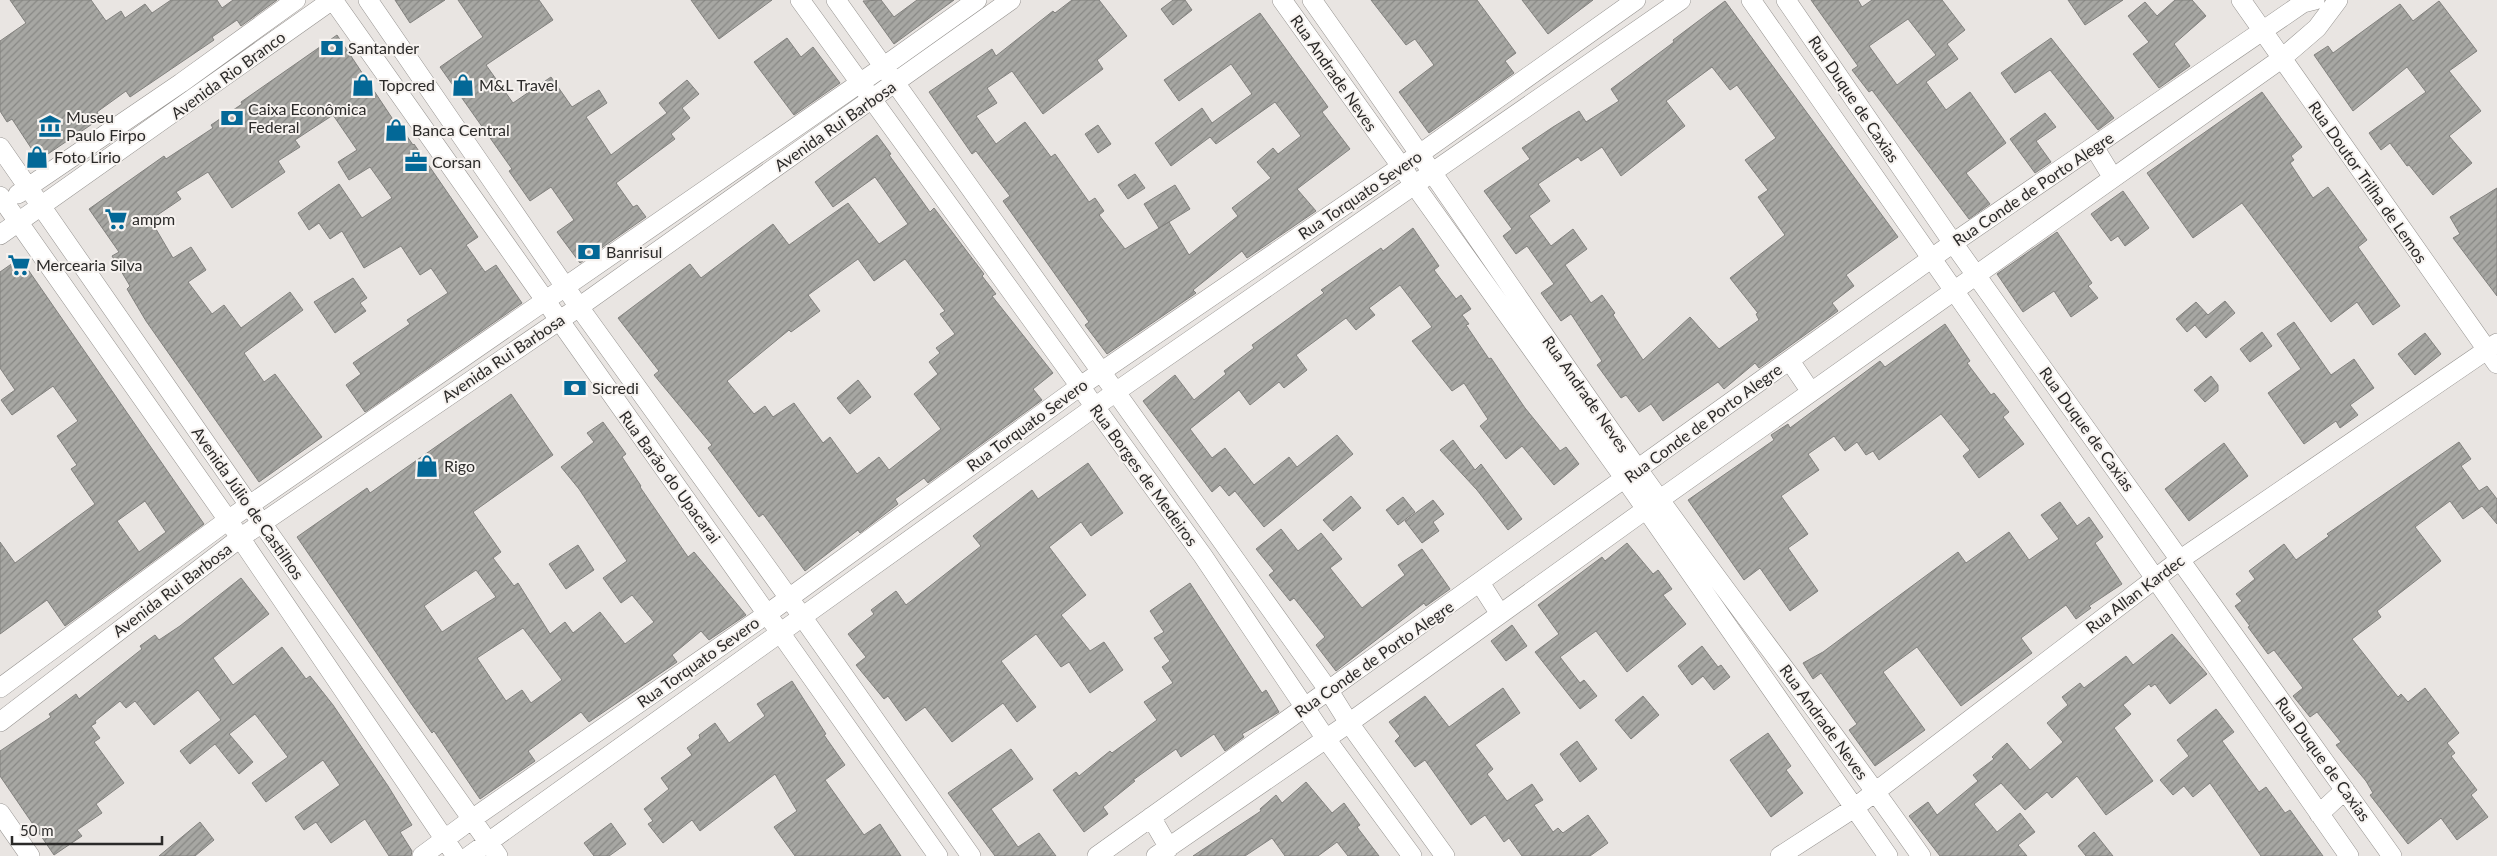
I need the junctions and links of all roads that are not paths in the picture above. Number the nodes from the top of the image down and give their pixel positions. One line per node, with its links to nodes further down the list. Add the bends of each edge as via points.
1 (296, 0): 23 (street, Avenida Rio Branco)
2 (332, 0): 26 (street, Avenida Rio Branco); 50 (street, Rua Barão do Upacarai)
3 (368, 0): 48 (street, Rua Barão do Upacarai)
4 (836, 0): 21 (street, Rua Borges de Medeiros)
5 (977, 0): 21 (street, Avenida Rui Barbosa)
6 (1011, 0): 24 (street, Avenida Rui Barbosa)
7 (1282, 0): 17 (street, Rua Andrade Neves)
8 (1636, 0): 19 (street, Rua Torquato Severo)
9 (1681, 0): 22 (street, Rua Torquato Severo)
10 (1751, 0): 29 (street, Rua Duque de Caxias)
11 (1786, 0): 28 (street, Rua Duque de Caxias)
12 (2241, 0): 18 (street, Rua Doutor Trilha de Lemos)
13 (2315, 0): 18 (street, Rua Conde de Porto Alegre, via 2303,3)
14 (2338, 0): 20 (street, via 2317,28)
15 (808, 3): 25 (street, Rua Borges de Medeiros)
16 (1314, 4): 17 (street); 32 (street, Rua Andrade Neves)
17 (1297, 22): 33 (street, Rua Andrade Neves)
18 (2264, 32): 20 (street, Rua Doutor Trilha de Lemos); 31 (street, Rua Conde de Porto Alegre)
19 (1564, 52): 22 (street); 32 (street, Rua Torquato Severo)
20 (2281, 59): 35 (street); 58 (street, Rua Doutor Trilha de Lemos)
21 (883, 67): 24 (street, Rua Borges de Medeiros); 25 (street, Avenida Rui Barbosa)
22 (1580, 72): 34 (street, Rua Torquato Severo)
23 (182, 83): 26 (street); 37 (street, Avenida Rio Branco)
24 (895, 83): 27 (street, Avenida Rui Barbosa); 60 (street, Rua Borges de Medeiros)
25 (859, 84): 27 (street, Rua Borges de Medeiros); 48 (street, Avenida Rui Barbosa)
26 (192, 100): 39 (street, Avenida Rio Branco)
27 (871, 100): 52 (street, Avenida Rui Barbosa); 62 (street, Rua Borges de Medeiros)
28 (1855, 100): 29 (street); 42 (street, Rua Duque de Caxias)
29 (1832, 116): 45 (street, Rua Duque de Caxias)
30 (0, 147): 37 (street, Avenida Júlio de Castilhos)
31 (2094, 147): 35 (street); 42 (street, Rua Conde de Porto Alegre)
32 (1421, 153): 33 (street, Rua Torquato Severo); 34 (street, Rua Andrade Neves)
33 (1401, 167): 36 (street, Rua Andrade Neves); 53 (street, Rua Torquato Severo)
34 (1434, 172): 36 (street, Rua Torquato Severo); 43 (street, Rua Andrade Neves)
35 (2113, 178): 46 (street)
36 (1414, 186): 44 (street, Rua Andrade Neves); 56 (street, Rua Torquato Severo)
37 (27, 188): 38 (street, Avenida Rio Branco); 39 (street, Avenida Júlio de Castilhos)
38 (2, 202): 40 (street, Avenida Júlio de Castilhos)
39 (40, 207): 40 (street, Avenida Rio Branco); 47 (street, Avenida Júlio de Castilhos)
40 (18, 222): 41 (street, Avenida Rio Branco); 51 (street, Avenida Júlio de Castilhos)
41 (0, 235)
42 (1953, 243): 45 (street, Rua Conde de Porto Alegre); 46 (street, Rua Duque de Caxias)
43 (1485, 246): 44 (street); 55 (street, Rua Andrade Neves)
44 (1466, 258): 57 (street, Rua Andrade Neves)
45 (1931, 260): 49 (street, Rua Duque de Caxias); 59 (street, Rua Conde de Porto Alegre)
46 (1977, 275): 49 (street); 70 (street, Rua Duque de Caxias)
47 (96, 286): 51 (street); 69 (street, Avenida Júlio de Castilhos)
48 (566, 286): 50 (street, Avenida Rui Barbosa); 52 (street, Rua Barão do Upacarai)
49 (1952, 292): 64 (street); 73 (street, Rua Duque de Caxias)
50 (545, 301): 54 (street, Rua Barão do Upacarai); 66 (street, Avenida Rui Barbosa)
51 (74, 302): 72 (street, Avenida Júlio de Castilhos)
52 (579, 306): 54 (street, Avenida Rui Barbosa); 61 (street, Rua Barão do Upacarai)
53 (1190, 312): 56 (street); 60 (street, Rua Torquato Severo)
54 (558, 321): 65 (street, Rua Barão do Upacarai); 68 (street, Avenida Rui Barbosa)
55 (1539, 326): 57 (street); 76 (street, Rua Andrade Neves)
56 (1204, 331): 63 (street, Rua Torquato Severo)
57 (1523, 338): 76 (street, Rua Andrade Neves)
58 (2494, 352): 88 (street, Rua Allan Kardec)
59 (1790, 361): 64 (street); 76 (street, Rua Conde de Porto Alegre)
60 (1103, 372): 62 (street, Rua Torquato Severo); 63 (street, Rua Borges de Medeiros)
61 (632, 379): 65 (street); 71 (street, Rua Barão do Upacarai)
62 (1079, 387): 67 (street, Rua Borges de Medeiros); 81 (street, Rua Torquato Severo)
63 (1117, 391): 67 (street, Rua Torquato Severo); 75 (street, Rua Borges de Medeiros)
64 (1811, 392): 78 (street)
65 (610, 394): 74 (street, Rua Barão do Upacarai)
66 (401, 400): 68 (street); 79 (street, Avenida Rui Barbosa)
67 (1094, 408): 77 (street, Rua Borges de Medeiros); 84 (street, Rua Torquato Severo)
68 (413, 418): 83 (street, Avenida Rui Barbosa)
69 (198, 431): 72 (street); 79 (street, Avenida Júlio de Castilhos)
70 (2092, 435): 73 (street); 88 (street, Rua Duque de Caxias)
71 (676, 442): 74 (street); 93 (street, Rua Barão do Upacarai)
72 (176, 447): 82 (street, Avenida Júlio de Castilhos)
73 (2066, 451): 90 (street, Rua Duque de Caxias)
74 (655, 456): 94 (street, Rua Barão do Upacarai)
75 (1167, 463): 77 (street); 86 (street, Rua Borges de Medeiros)
76 (1632, 474): 78 (street, Rua Andrade Neves); 80 (street, Rua Andrade Neves); 91 (street, Rua Conde de Porto Alegre)
77 (1146, 478): 87 (street, Rua Borges de Medeiros)
78 (1660, 499): 80 (street); 98 (street, Rua Andrade Neves)
79 (249, 505): 82 (street, Avenida Rui Barbosa); 83 (street, Avenida Júlio de Castilhos)
80 (1645, 510): 95 (street); 99 (street, Rua Andrade Neves)
81 (904, 514): 84 (street); 93 (street, Rua Torquato Severo)
82 (228, 520): 85 (street, Avenida Júlio de Castilhos); 89 (street, Avenida Rui Barbosa)
83 (263, 524): 85 (street, Avenida Rui Barbosa); 116 (street, Avenida Júlio de Castilhos)
84 (919, 533): 96 (street, Rua Torquato Severo)
85 (240, 538): 92 (street, Avenida Rui Barbosa); 117 (street, Avenida Júlio de Castilhos)
86 (1223, 541): 87 (street); 101 (street, Rua Borges de Medeiros)
87 (1203, 556): 102 (street, Rua Borges de Medeiros)
88 (2180, 559): 90 (street, Rua Allan Kardec); 110 (street, Rua Duque de Caxias)
89 (156, 574): 92 (street); 100 (street, Avenida Rui Barbosa)
90 (2156, 578): 111 (street, Rua Allan Kardec); 114 (street, Rua Duque de Caxias)
91 (1480, 583): 95 (street); 101 (street, Rua Conde de Porto Alegre)
92 (169, 593): 103 (street, Avenida Rui Barbosa)
93 (789, 598): 94 (street, Rua Torquato Severo); 96 (street, Rua Barão do Upacarai)
94 (767, 614): 97 (street, Rua Barão do Upacarai); 107 (street, Rua Torquato Severo)
95 (1500, 614): 104 (street)
96 (802, 617): 97 (street, Rua Torquato Severo); 106 (street, Rua Barão do Upacarai)
97 (782, 633): 108 (street, Rua Barão do Upacarai); 109 (street, Rua Torquato Severo)
98 (1771, 650): 99 (street); 111 (street, Rua Andrade Neves)
99 (1753, 663): 112 (street, Rua Andrade Neves)
100 (0, 688)
101 (1329, 691): 102 (street, Rua Conde de Porto Alegre); 104 (street, Rua Borges de Medeiros)
102 (1306, 707): 105 (street, Rua Borges de Medeiros); 115 (street, Rua Conde de Porto Alegre)
103 (0, 722)
104 (1349, 723): 105 (street); 128 (street, Rua Borges de Medeiros)
105 (1326, 739): 119 (street); 127 (street, Rua Borges de Medeiros)
106 (902, 760): 108 (street); 125 (street, Rua Barão do Upacarai)
107 (552, 763): 109 (street); 116 (street, Rua Torquato Severo)
108 (881, 776): 124 (street, Rua Barão do Upacarai)
109 (569, 786): 118 (street, Rua Torquato Severo)
110 (2346, 790): 114 (street); 133 (street, Rua Duque de Caxias)
111 (1876, 792): 112 (street, Rua Allan Kardec); 131 (street, Rua Andrade Neves)
112 (1854, 808): 129 (street, Rua Allan Kardec); 130 (street, Rua Andrade Neves)
113 (0, 813): 120 (street)
114 (2319, 814): 132 (street, Rua Duque de Caxias)
115 (1151, 817): 119 (street); 126 (street, Rua Conde de Porto Alegre)
116 (472, 819): 117 (street, Rua Torquato Severo); 118 (street, Avenida Júlio de Castilhos)
117 (445, 839): 121 (street, Rua Torquato Severo); 122 (street, Avenida Júlio de Castilhos)
118 (494, 849): 123 (street, Rua Torquato Severo)
119 (1163, 852)
120 (30, 856)
121 (422, 856)
122 (456, 856)
123 (469, 856)
124 (938, 856)
125 (971, 856)
126 (1097, 856)
127 (1412, 856)
128 (1445, 856)
129 (1780, 856)
130 (1888, 856)
131 (1921, 856)
132 (2349, 856)
133 (2392, 856)

